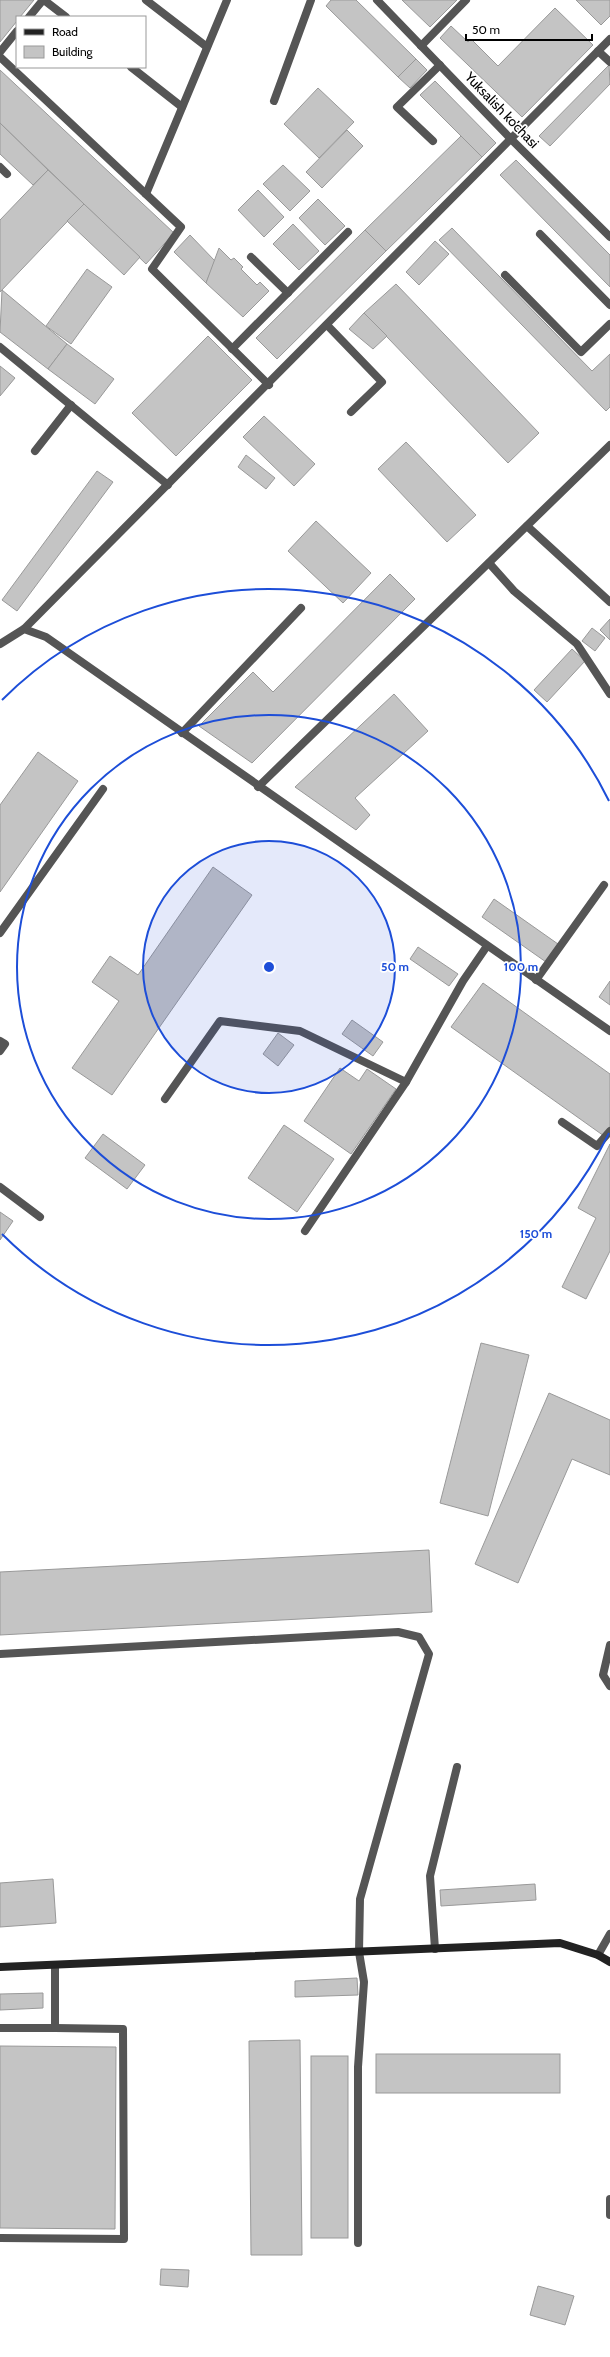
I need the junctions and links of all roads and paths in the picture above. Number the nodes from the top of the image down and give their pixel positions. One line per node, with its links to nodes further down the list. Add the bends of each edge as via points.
1 (44, 0): 7 (street); 8 (street)
2 (146, 0): 12 (street)
3 (227, 0): 12 (street)
4 (311, 0): 19 (street)
5 (377, 0): 11 (street, Yuksalish ko’chasi)
6 (466, 0): 11 (street)
7 (30, 16)
8 (65, 16)
9 (16, 32): 14 (street)
10 (610, 39): 13 (street)
11 (421, 46): 17 (street, Yuksalish ko’chasi)
12 (207, 47): 20 (street)
13 (598, 51): 16 (street); 21 (street)
14 (0, 52)
15 (0, 57): 25 (street)
16 (610, 62)
17 (440, 65): 21 (street, Yuksalish ko’chasi); 22 (street, via 397,107)
18 (132, 68): 20 (street)
19 (274, 101)
20 (182, 107): 25 (street)
21 (510, 138): 28 (street, Yuksalish ko’chasi); 34 (street)
22 (433, 141)
23 (0, 167): 24 (street)
24 (7, 174)
25 (146, 194): 36 (street, via 181,227 152,270)
26 (348, 232): 31 (street)
27 (540, 234): 32 (street)
28 (610, 236)
29 (251, 257): 31 (street)
30 (504, 275): 33 (street, via 581,352)
31 (288, 293): 36 (street)
32 (610, 305)
33 (610, 324)
34 (327, 325): 37 (street); 39 (street, via 382,382)
35 (0, 347): 38 (street)
36 (232, 349): 37 (street)
37 (269, 385): 42 (street)
38 (71, 404): 41 (street); 42 (street)
39 (351, 412)
40 (610, 445): 43 (street)
41 (35, 452)
42 (168, 485): 47 (street)
43 (526, 526): 44 (street); 45 (street)
44 (489, 563): 49 (street, via 514,591 577,644); 51 (street)
45 (610, 602)
46 (301, 608): 50 (street)
47 (24, 629): 48 (street); 50 (street, via 46,637)
48 (0, 644)
49 (610, 694)
50 (182, 733): 51 (street)
51 (258, 787): 55 (street)
52 (104, 789): 54 (street)
53 (604, 886): 56 (street)
54 (0, 933)
55 (487, 946): 56 (street); 60 (street, via 463,981)
56 (536, 980): 57 (street)
57 (610, 1031)
58 (0, 1041): 59 (street, via 5,1044)
59 (0, 1050)
60 (406, 1082): 61 (street, via 300,1031 220,1021); 66 (street)
61 (165, 1099)
62 (562, 1122): 63 (street, via 596,1146)
63 (610, 1131)
64 (0, 1187): 65 (street)
65 (40, 1217)
66 (305, 1231)
67 (610, 1645): 69 (street, via 603,1675)
68 (0, 1654): 73 (street, via 398,1632 419,1637 429,1654 360,1900)
69 (610, 1686)
70 (457, 1767): 72 (street, via 430,1876)
71 (610, 1934): 74 (street)
72 (435, 1949): 73 (street); 74 (street, via 560,1943)
73 (360, 1952): 76 (street); 83 (street, via 364,1982 358,2067)
74 (598, 1955): 75 (street)
75 (610, 1962)
76 (55, 1965): 77 (street); 79 (street)
77 (0, 1967)
78 (0, 2028): 79 (street)
79 (55, 2028): 82 (street, via 123,2029 124,2239)
80 (610, 2199): 81 (street)
81 (610, 2214)
82 (0, 2238)
83 (358, 2243)

